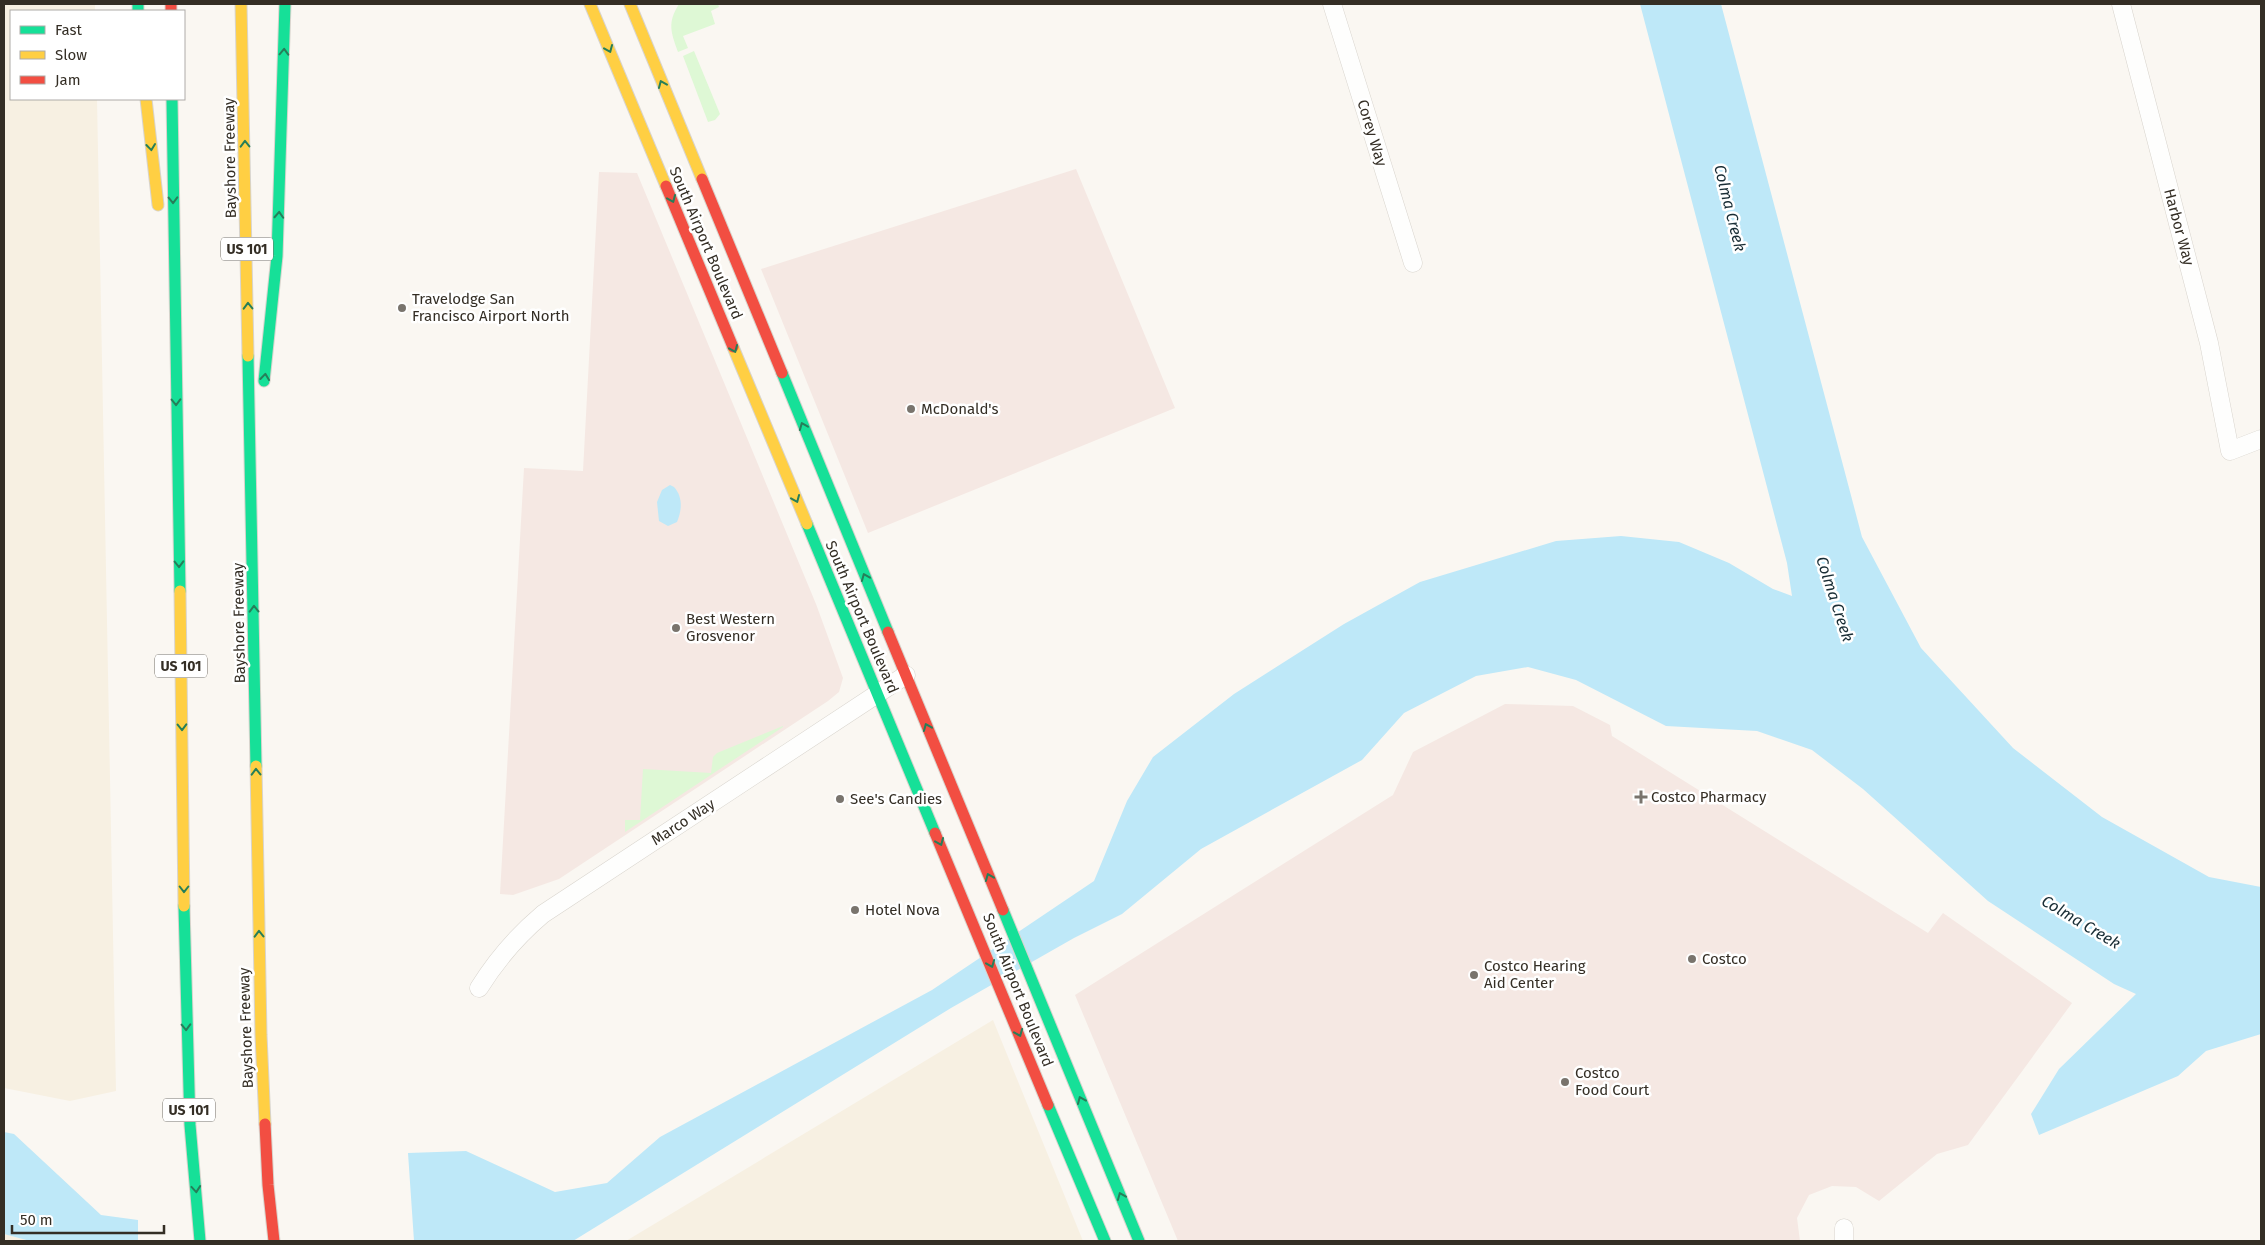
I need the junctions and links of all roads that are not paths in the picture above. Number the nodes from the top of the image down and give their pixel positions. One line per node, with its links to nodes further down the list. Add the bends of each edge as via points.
1 (241, 4): 16 (main road, Bayshore Freeway / US 101, one-way to 1)
2 (285, 4): 13 (main road, one-way to 2, via 277,256)
3 (590, 4): 18 (main road, South Airport Boulevard, one-way to 18)
4 (630, 4): 17 (main road, South Airport Boulevard, one-way to 4)
5 (1332, 4): 11 (street, Corey Way)
6 (2121, 4): 15 (street, Harbor Way, via 2209,343 2230,451)
7 (146, 100): 9 (main road, one-way to 9)
8 (172, 100): 12 (main road, US 101, one-way to 12)
9 (159, 217)
10 (162, 246): 12 (main road)
11 (1413, 263)
12 (175, 353): 21 (main road, US 101, one-way to 21, via 186,1017 190,1125)
13 (263, 389)
14 (261, 408): 16 (main road)
15 (2261, 439)
16 (252, 495): 19 (main road, Bayshore Freeway / US 101, one-way to 16)
17 (906, 675): 18 (street, Marco Way); 25 (main road, South Airport Boulevard, one-way to 17)
18 (878, 694): 20 (street, Marco Way, via 543,914 496,960); 24 (main road, South Airport Boulevard, one-way to 24)
19 (260, 983): 22 (main road, Bayshore Freeway / US 101, via 265,1132); 23 (main road, via 268,1092)
20 (479, 988)
21 (200, 1241)
22 (274, 1241)
23 (286, 1241)
24 (1105, 1241)
25 (1140, 1241)

